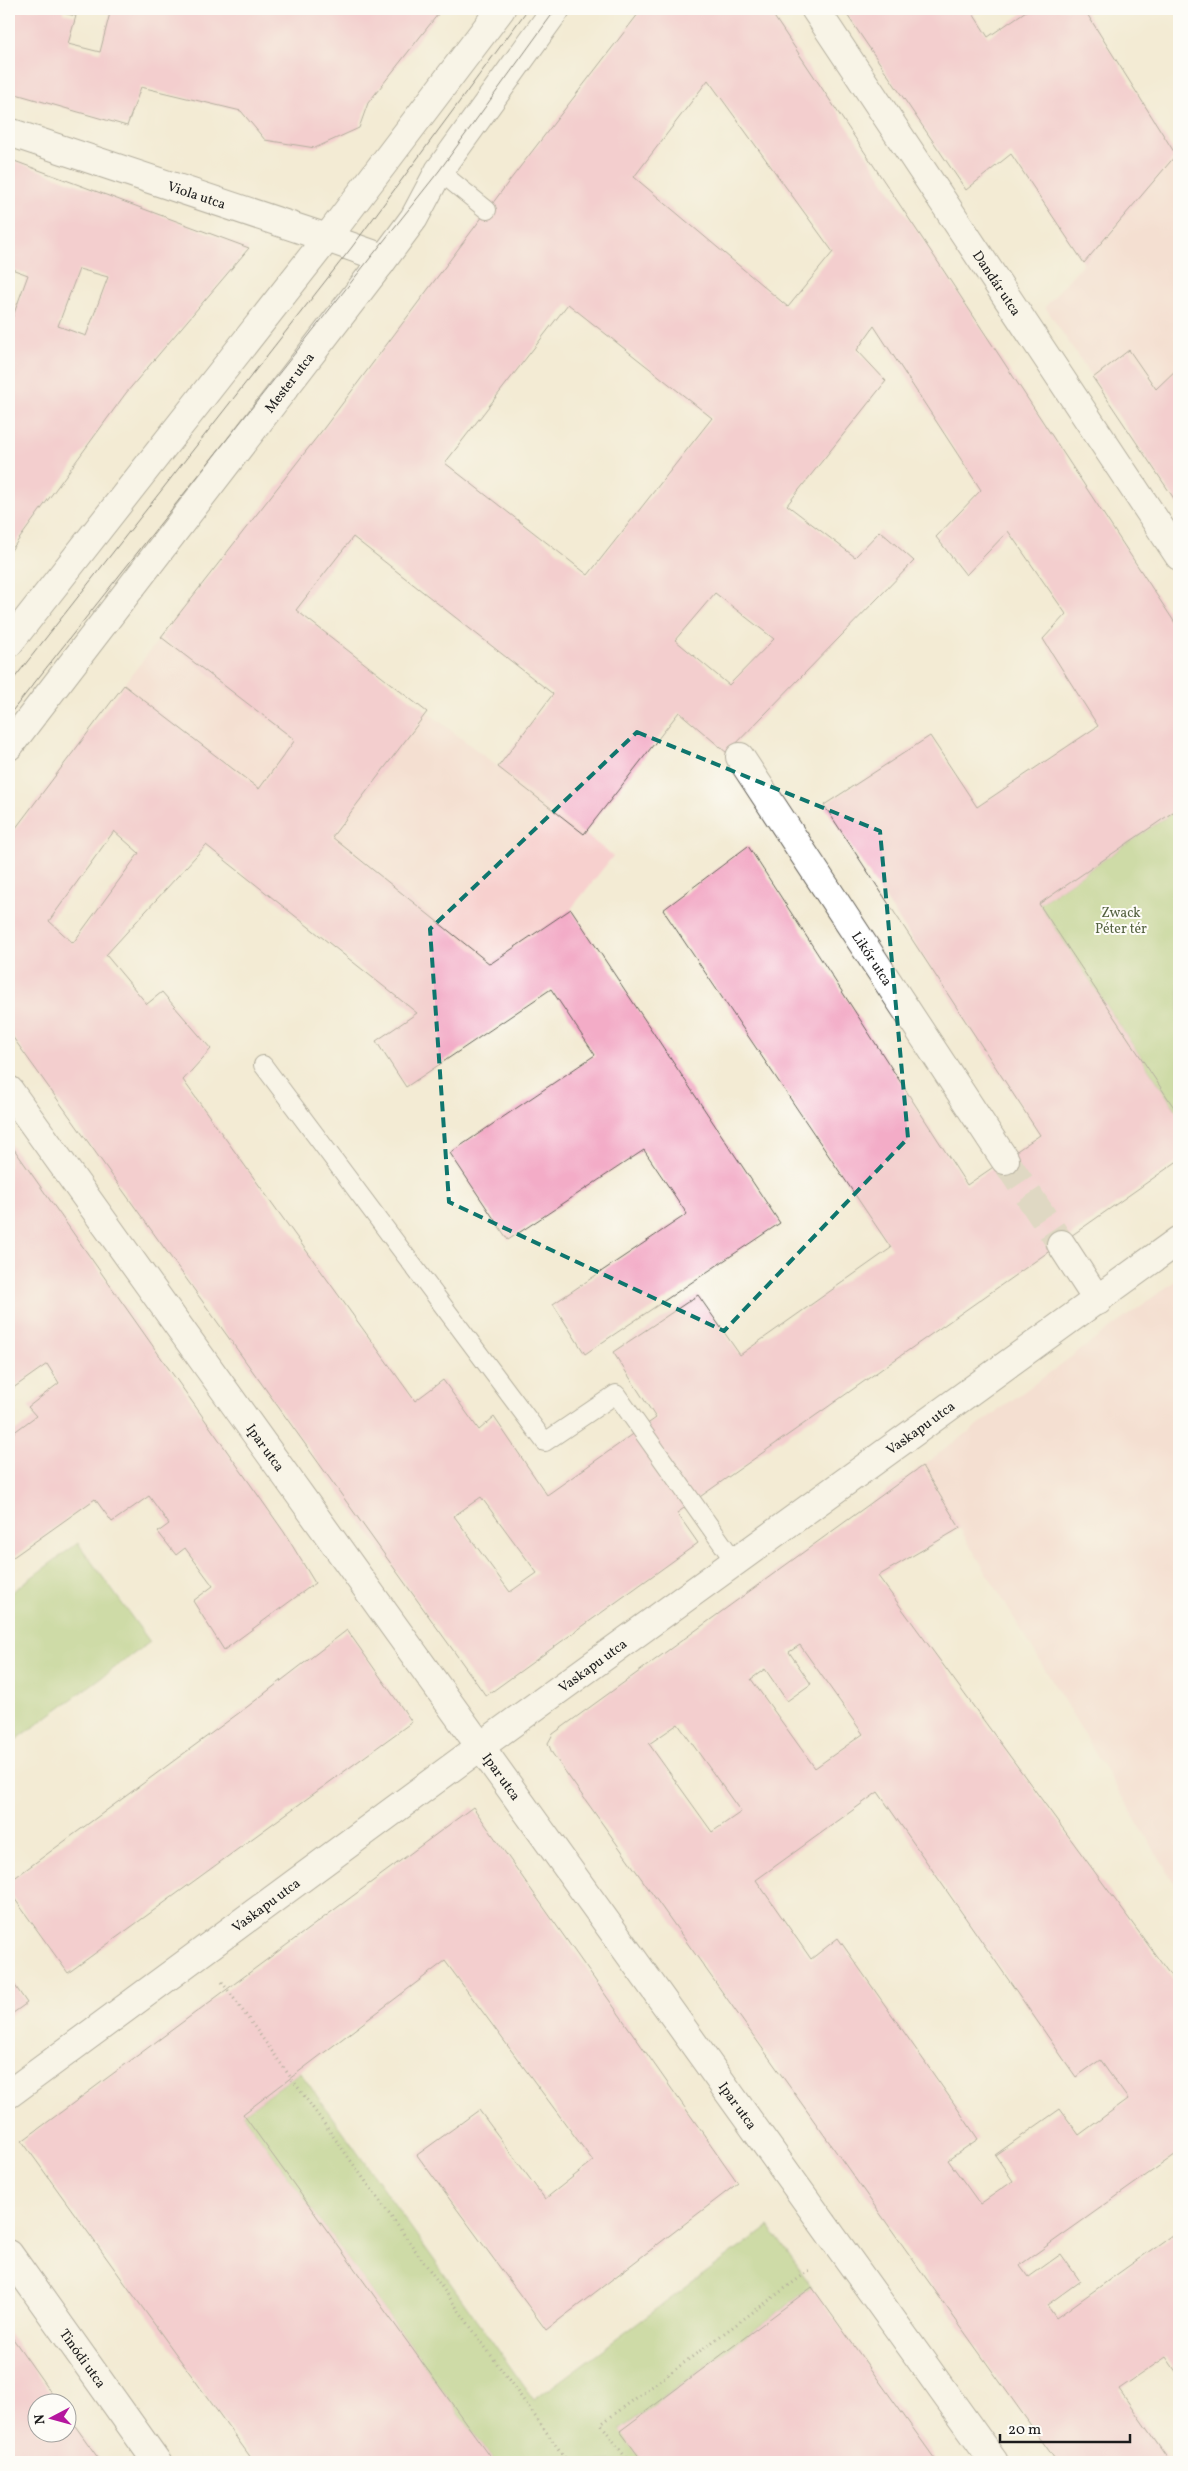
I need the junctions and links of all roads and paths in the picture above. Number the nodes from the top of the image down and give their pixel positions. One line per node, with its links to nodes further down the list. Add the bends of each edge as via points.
1 (501, 9): 7 (street)
2 (556, 9): 5 (street, Mester utca)
3 (815, 9): 9 (street, Dandár utca)
4 (9, 132): 7 (street, Viola utca)
5 (439, 170): 6 (lane); 8 (street, Mester utca, via 414,218)
6 (488, 210)
7 (328, 238): 8 (street, Viola utca, via 372,254); 10 (street)
8 (380, 264): 11 (street, Mester utca)
9 (1179, 556)
10 (9, 643)
11 (9, 746)
12 (740, 757): 15 (street, Likőr utca)
13 (263, 1065): 19 (lane, via 545,1442 616,1394)
14 (9, 1090): 20 (street, Ipar utca)
15 (1005, 1160)
16 (1179, 1240): 18 (street, Vaskapu utca)
17 (1061, 1244): 18 (street)
18 (1098, 1301): 19 (street, Vaskapu utca)
19 (735, 1562): 20 (street, Vaskapu utca)
20 (481, 1746): 21 (street, Vaskapu utca); 23 (street, Ipar utca)
21 (200, 1952): 22 (street, Vaskapu utca); 26 (path)
22 (9, 2094)
23 (841, 2248): 27 (path, via 601,2424); 28 (street, Ipar utca)
24 (9, 2254): 25 (street, Tinódi utca)
25 (157, 2462)
26 (568, 2462)
27 (629, 2462)
28 (994, 2462)

